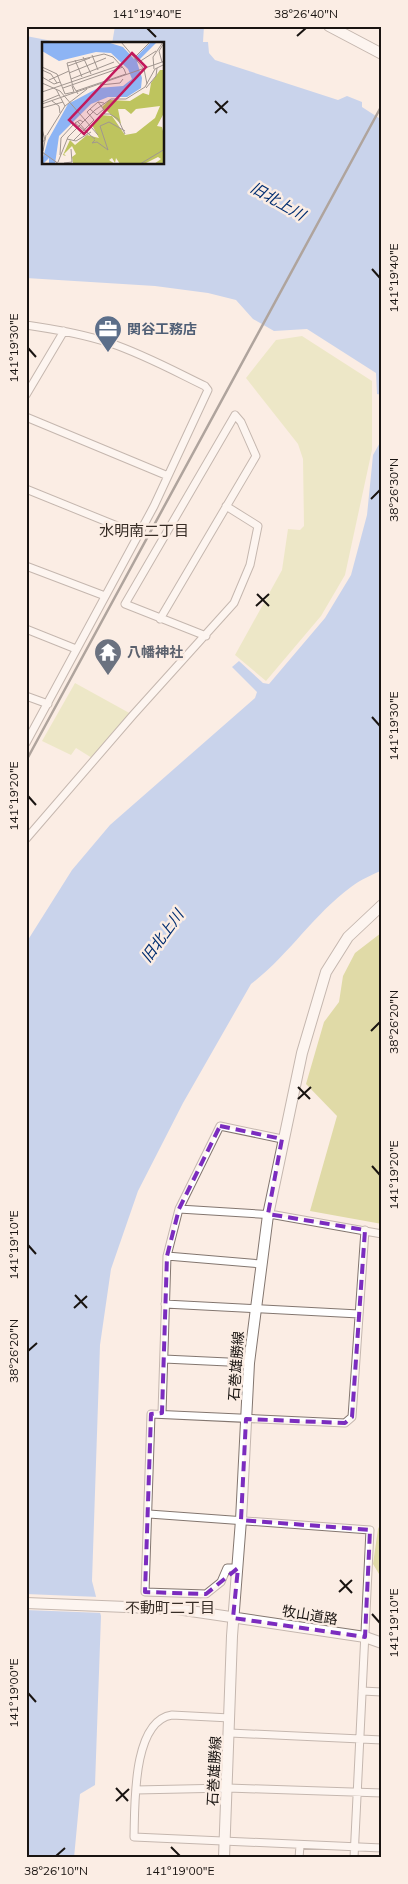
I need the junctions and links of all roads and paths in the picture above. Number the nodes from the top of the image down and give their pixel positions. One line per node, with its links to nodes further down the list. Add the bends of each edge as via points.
1 (329, 26): 2 (main road)
2 (382, 54)
3 (26, 325): 4 (street)
4 (64, 331): 5 (street); 7 (street, via 138,353 208,390)
5 (26, 395)
6 (26, 417): 7 (street)
7 (168, 476): 10 (street)
8 (26, 489): 10 (street)
9 (226, 506): 13 (street); 13 (street, via 256,456 235,415 125,604); 15 (street, via 258,526 250,564 234,604)
10 (137, 534): 12 (street)
11 (26, 566): 12 (street)
12 (105, 596): 16 (street)
13 (160, 619): 15 (street)
14 (26, 629): 16 (street)
15 (206, 636): 20 (street)
16 (76, 649): 18 (street)
17 (26, 696): 18 (street)
18 (48, 704): 19 (street)
19 (26, 743)
20 (30, 829): 21 (street)
21 (26, 839)
22 (382, 905): 23 (main road, 石巻雄勝線, via 348,937 326,972 302,1053)
23 (282, 1140): 24 (street, via 220,1126); 25 (main road, 石巻雄勝線)
24 (179, 1209): 25 (street); 28 (street)
25 (268, 1215): 26 (street); 29 (main road, 石巻雄勝線)
26 (365, 1230): 27 (street); 32 (street)
27 (382, 1234)
28 (167, 1256): 29 (street); 30 (street)
29 (261, 1264): 31 (main road, 石巻雄勝線)
30 (165, 1304): 31 (street); 33 (street)
31 (254, 1310): 32 (street); 34 (main road, 石巻雄勝線)
32 (359, 1314): 36 (street, via 352,1417 349,1421)
33 (164, 1358): 34 (street); 35 (street)
34 (249, 1363): 36 (main road, 石巻雄勝線)
35 (162, 1413): 36 (street); 37 (street, via 151,1414)
36 (246, 1419): 38 (main road, 石巻雄勝線)
37 (149, 1514): 38 (street); 39 (street, via 145,1592 206,1594 221,1582 227,1568)
38 (241, 1520): 39 (main road, 石巻雄勝線); 42 (street, via 370,1530)
39 (238, 1568): 41 (main road, 石巻雄勝線)
40 (26, 1603): 41 (main road, 牧山道路, via 177,1610)
41 (233, 1618): 42 (main road, 牧山道路); 46 (main road, 石巻雄勝線)
42 (366, 1637): 43 (main road, 牧山道路); 44 (street)
43 (382, 1643)
44 (362, 1691): 45 (street); 48 (street)
45 (382, 1692)
46 (230, 1718): 47 (main road, 石巻雄勝線); 51 (street, via 172,1715 156,1721 139,1762)
47 (230, 1733): 48 (street); 50 (main road, 石巻雄勝線)
48 (360, 1740): 49 (street); 52 (street)
49 (382, 1740)
50 (228, 1788): 51 (street); 52 (street); 54 (main road, 石巻雄勝線)
51 (136, 1790): 54 (street, via 134,1837)
52 (358, 1792): 53 (street); 56 (street)
53 (382, 1793)
54 (225, 1843): 55 (street); 58 (main road, 石巻雄勝線)
55 (300, 1846): 56 (street); 59 (street)
56 (355, 1847): 57 (street); 60 (street)
57 (382, 1848)
58 (224, 1858)
59 (299, 1858)
60 (354, 1858)

